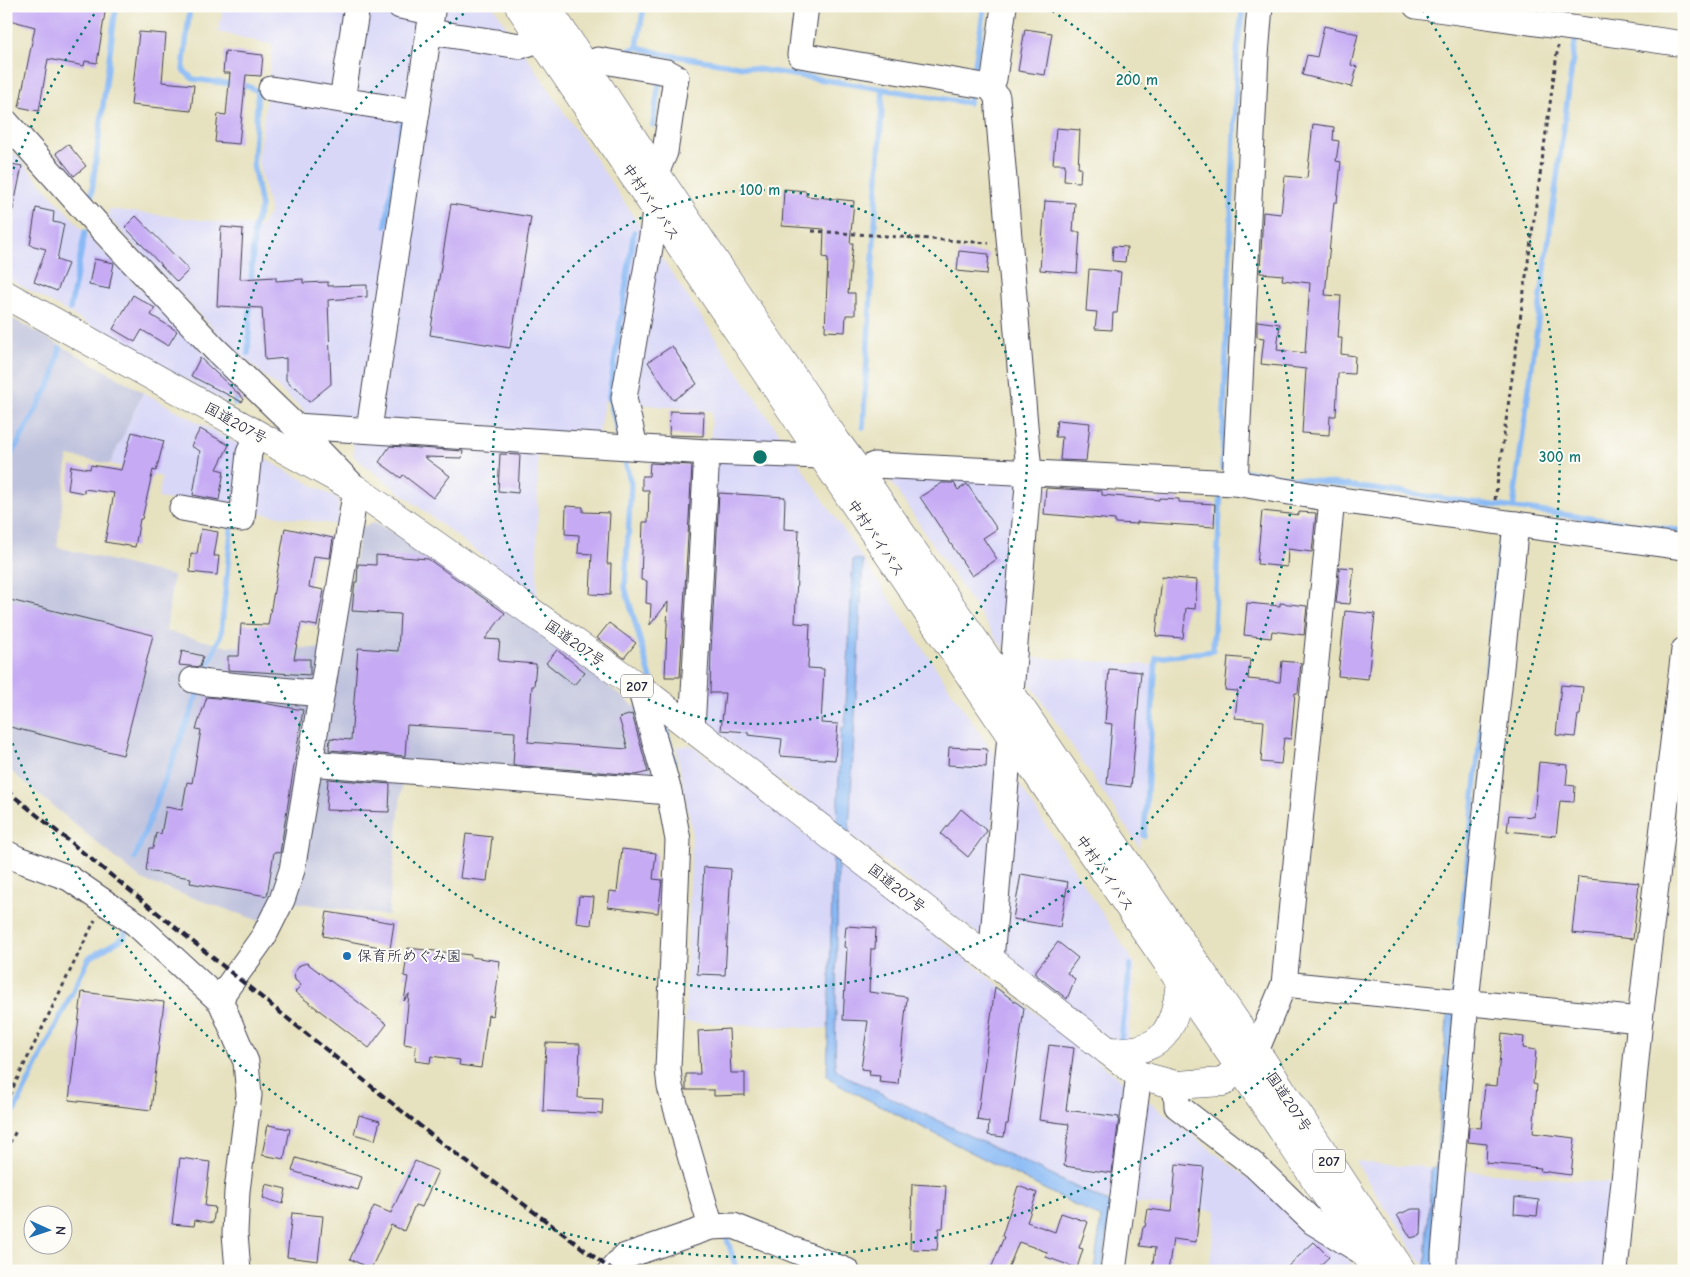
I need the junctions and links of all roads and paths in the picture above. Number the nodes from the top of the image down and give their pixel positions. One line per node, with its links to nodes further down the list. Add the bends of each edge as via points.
1 (357, 6): 16 (street)
2 (400, 6): 10 (street, via 432,12)
3 (519, 6): 11 (highway, 中村バイパス / 207)
4 (546, 6): 13 (highway, 中村バイパス / 207)
5 (806, 6): 14 (street, via 800,55)
6 (1004, 6): 14 (street, via 994,79)
7 (1260, 6): 31 (street)
8 (1416, 6): 9 (street)
9 (1562, 22): 12 (street); 35 (path)
10 (430, 32): 11 (street, via 521,46); 17 (street)
11 (541, 39): 20 (highway, 中村バイパス / 207)
12 (1684, 44)
13 (584, 65): 19 (highway, 中村バイパス / 207); 19 (street, via 598,60 668,72 676,77 665,152)
14 (978, 85): 22 (street, via 997,97)
15 (271, 89): 16 (street)
16 (342, 100): 17 (street)
17 (417, 112): 25 (street)
18 (6, 122): 24 (street, via 215,349)
19 (656, 173): 28 (highway, 中村バイパス / 207)
20 (655, 209): 27 (street, via 624,398); 28 (highway, 中村バイパス / 207)
21 (812, 231): 22 (path)
22 (1009, 244): 30 (street)
23 (6, 295): 26 (highway, 国道207号 / 207)
24 (295, 426): 25 (street); 33 (street)
25 (369, 429): 27 (street)
26 (257, 434): 33 (highway, 国道207号 / 207); 36 (street, via 249,453 242,519)
27 (626, 446): 29 (street)
28 (829, 449): 29 (street); 32 (highway, 中村バイパス / 207)
29 (707, 452): 44 (street)
30 (1029, 472): 31 (street); 32 (street, via 874,465); 43 (street)
31 (1230, 475): 34 (street)
32 (851, 480): 43 (highway, 中村バイパス / 207); 45 (highway, 中村バイパス / 207)
33 (356, 490): 41 (highway, 国道207号 / 207); 42 (street)
34 (1332, 499): 37 (street); 52 (street)
35 (1496, 500)
36 (182, 508)
37 (1516, 524): 38 (street); 54 (street)
38 (1684, 547)
39 (1684, 650): 55 (street)
40 (201, 682): 42 (street)
41 (640, 688): 44 (highway, 国道207号 / 207); 47 (street)
42 (321, 694): 46 (street)
43 (1011, 694): 57 (highway, 中村バイパス / 207)
44 (692, 729): 50 (highway, 国道207号 / 207)
45 (1010, 736): 50 (street); 51 (highway, 中村バイパス / 207)
46 (310, 762): 47 (street); 53 (street, via 292,870 282,900 264,936 224,992)
47 (669, 792): 63 (street, via 678,840 668,1069 670,1087)
48 (6, 854): 49 (street, via 69,878)
49 (104, 902): 53 (street, via 135,923); 60 (path)
50 (991, 960): 56 (highway, 国道207号 / 207)
51 (1180, 981): 56 (highway, via 1175,1012 1160,1040 1147,1048 1129,1052); 57 (highway, 中村バイパス / 207)
52 (1284, 984): 54 (street); 57 (street)
53 (222, 1002): 65 (street, via 246,1062 250,1095 237,1191 235,1233)
54 (1466, 1002): 55 (street); 70 (street)
55 (1640, 1020): 71 (street)
56 (1108, 1051): 58 (highway, 国道207号 / 207)
57 (1247, 1059): 59 (highway, 国道207号 / 207, via 1222,1082); 64 (highway, 国道207号 / 207); 69 (highway, 国道207号 / 207)
58 (1139, 1076): 59 (highway, 国道207号 / 207); 68 (street)
59 (1176, 1085): 64 (street, via 1178,1106 1255,1166 1313,1222)
60 (6, 1102)
61 (16, 1130): 62 (path)
62 (6, 1150)
63 (719, 1227): 66 (street, via 623,1257); 67 (street, via 734,1226)
64 (1372, 1263)
65 (238, 1271)
66 (611, 1271)
67 (847, 1271)
68 (1113, 1271)
69 (1402, 1271)
70 (1444, 1271)
71 (1615, 1271)

